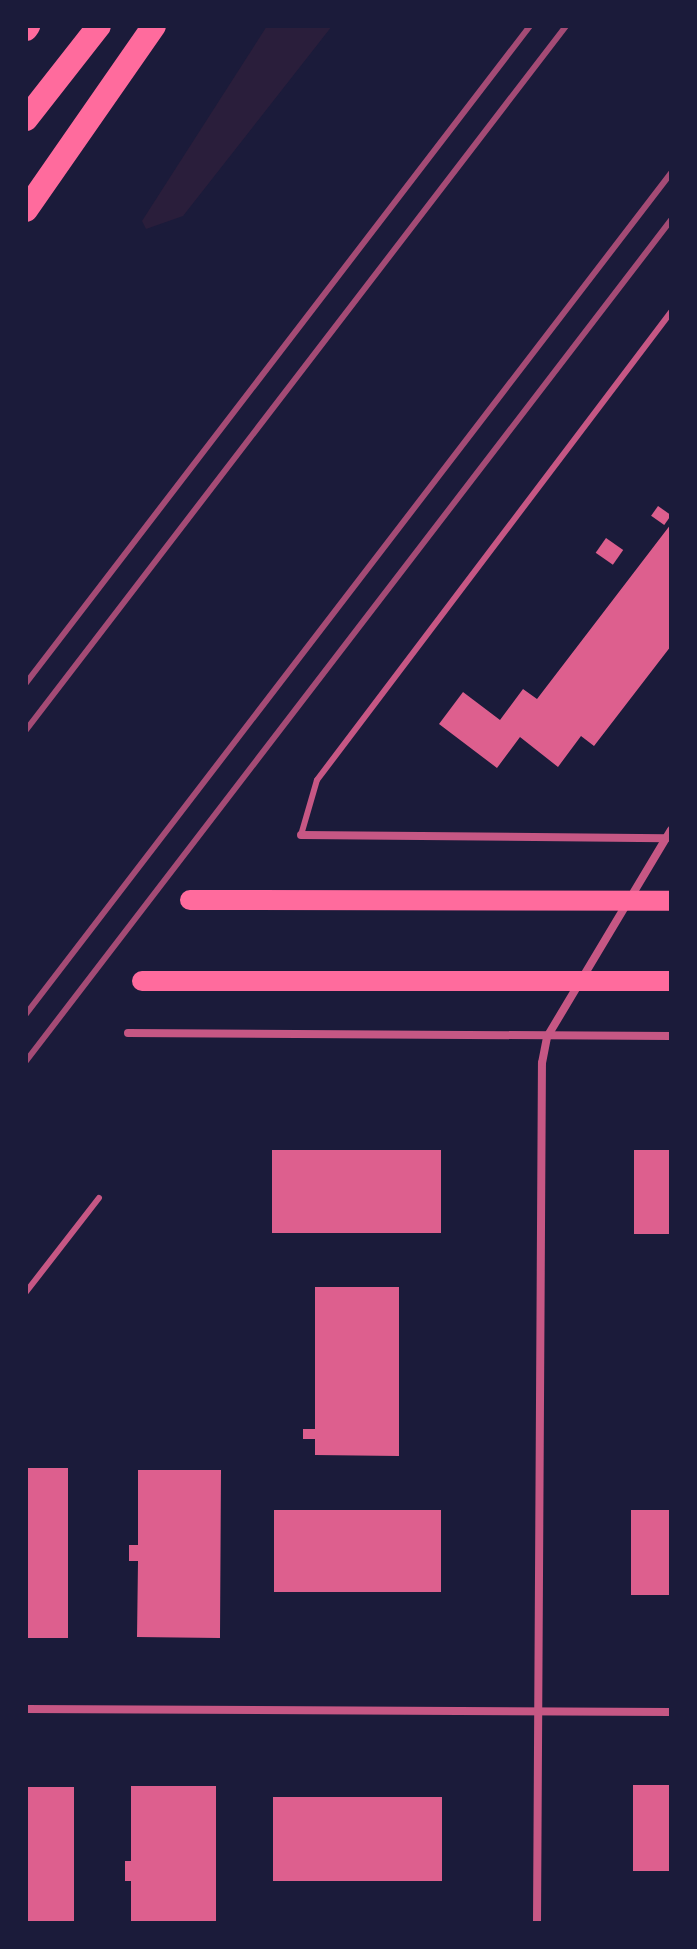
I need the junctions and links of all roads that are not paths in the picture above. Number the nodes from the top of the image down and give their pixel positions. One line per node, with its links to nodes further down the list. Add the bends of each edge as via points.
1 (99, 26): 3 (highway)
2 (154, 26): 4 (highway)
3 (26, 119)
4 (26, 210)
5 (671, 312): 6 (lane, via 317,780)
6 (301, 835): 7 (street)
7 (669, 835): 14 (street)
8 (190, 900): 9 (main road)
9 (671, 901)
10 (142, 981): 11 (main road)
11 (671, 981)
12 (128, 1033): 14 (street)
13 (671, 1036): 14 (street)
14 (547, 1037): 18 (street, via 539,1100)
15 (99, 1198): 16 (lane)
16 (26, 1292)
17 (26, 1709): 18 (street)
18 (538, 1711): 19 (street); 20 (street)
19 (671, 1712)
20 (537, 1923)

